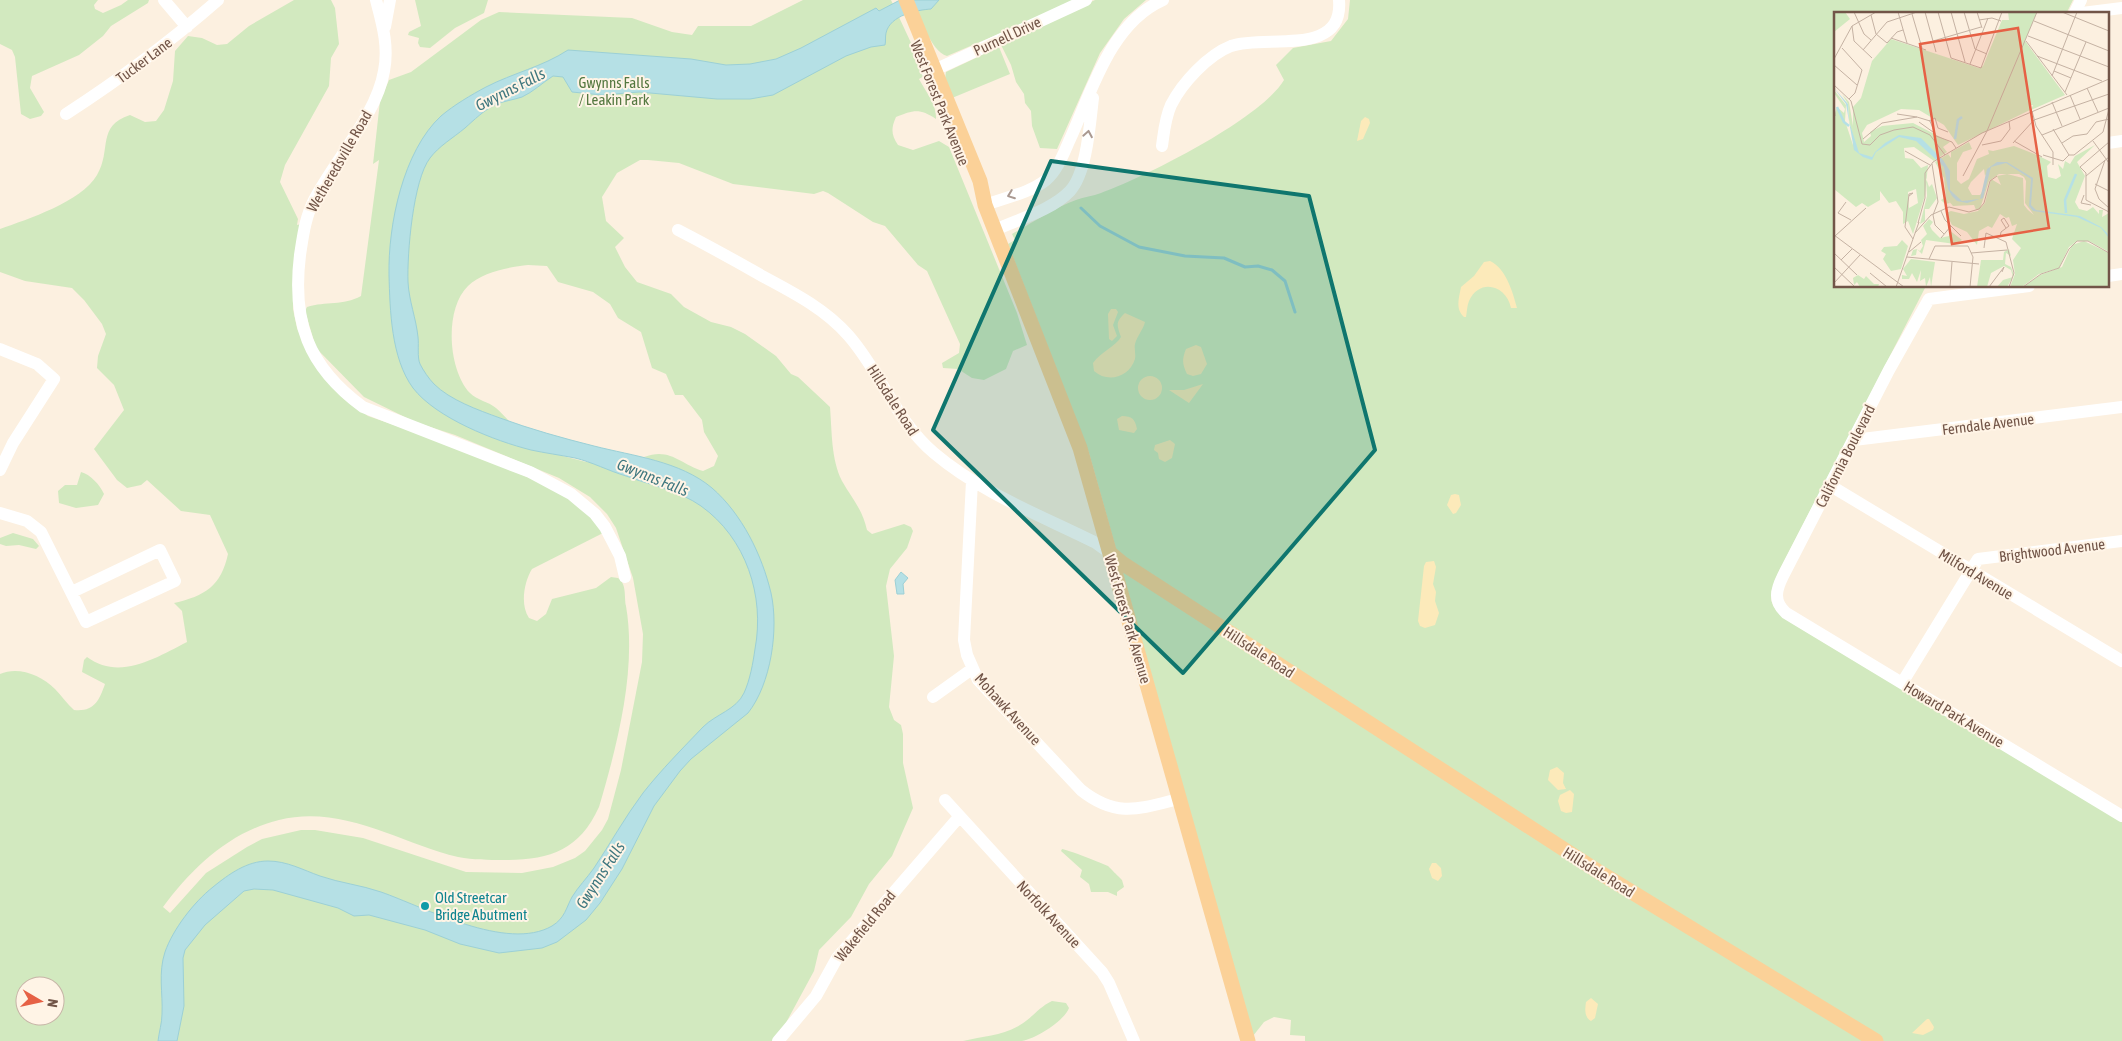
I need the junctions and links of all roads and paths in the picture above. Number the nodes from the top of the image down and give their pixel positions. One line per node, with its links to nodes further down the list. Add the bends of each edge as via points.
1 (164, 0): 14 (street)
2 (218, 0): 14 (street, Tucker Lane)
3 (376, 0): 15 (street, Wetheredsville Road)
4 (390, 0): 15 (street, Wetheredsville Road)
5 (895, 0): 16 (main road, West Forest Park Avenue)
6 (906, 0): 16 (main road, West Forest Park Avenue)
7 (1086, 0): 17 (street, Purnell Drive)
8 (1163, 0): 18 (street, via 1141,14 1124,32)
9 (1339, 0): 20 (street, via 1336,23 1324,34 1306,39 1241,43 1220,51 1194,75 1172,105 1166,119)
10 (2081, 0): 12 (street)
11 (2122, 8): 13 (street)
12 (2075, 12)
13 (2090, 12)
14 (187, 27): 19 (street, Tucker Lane, via 118,80)
15 (385, 31): 35 (street, Wetheredsville Road, via 385,70 374,102 328,176 307,218 298,278 300,321 315,356 352,399 378,414 530,472 580,500 605,527 620,556)
16 (918, 37): 17 (main road, West Forest Park Avenue)
17 (932, 71): 21 (main road, West Forest Park Avenue, via 977,196)
18 (1094, 85): 21 (street, one-way to 21, via 1052,174 1037,185); 23 (street, one-way to 18, via 1045,208 1074,186 1084,160)
19 (66, 114)
20 (1162, 146)
21 (985, 205): 23 (main road, West Forest Park Avenue)
22 (678, 230): 29 (street, Hillsdale Road, via 802,298 830,318 865,357 910,430 934,453)
23 (995, 230): 33 (main road, West Forest Park Avenue, via 1070,420)
24 (2014, 288): 27 (street, California Boulevard, via 1929,299)
25 (0, 349): 28 (street, via 37,364 54,379 13,443)
26 (2122, 407): 27 (street, Ferndale Avenue)
27 (1854, 440): 30 (street, California Boulevard)
28 (0, 470)
29 (972, 481): 33 (street, Hillsdale Road); 39 (street, Mohawk Avenue, via 964,640)
30 (1830, 486): 34 (street, Milford Avenue); 37 (street, California Boulevard, via 1777,589 1776,600)
31 (0, 513): 36 (street, via 27,521 41,532)
32 (2122, 541): 34 (street, Brightwood Avenue, via 1978,559)
33 (1110, 553): 42 (main road, West Forest Park Avenue); 49 (main road, Hillsdale Road, via 1599,872)
34 (1971, 570): 38 (street, Milford Avenue); 40 (street, Brightwood Avenue)
35 (625, 577)
36 (72, 592): 36 (street, via 86,622 175,580 160,550)
37 (1786, 614): 40 (street, Howard Park Avenue)
38 (2122, 661)
39 (972, 669): 41 (street); 42 (street, Mohawk Avenue, via 1092,799 1127,810)
40 (1902, 683): 44 (street, Howard Park Avenue)
41 (933, 697)
42 (1178, 799): 48 (main road, West Forest Park Avenue)
43 (945, 800): 45 (street, Norfolk Avenue)
44 (2122, 816)
45 (959, 817): 46 (street, Wakefield Road, via 837,958 816,996); 47 (street, Norfolk Avenue, via 1102,972)
46 (778, 1041)
47 (1134, 1041)
48 (1248, 1041)
49 (1876, 1041)

